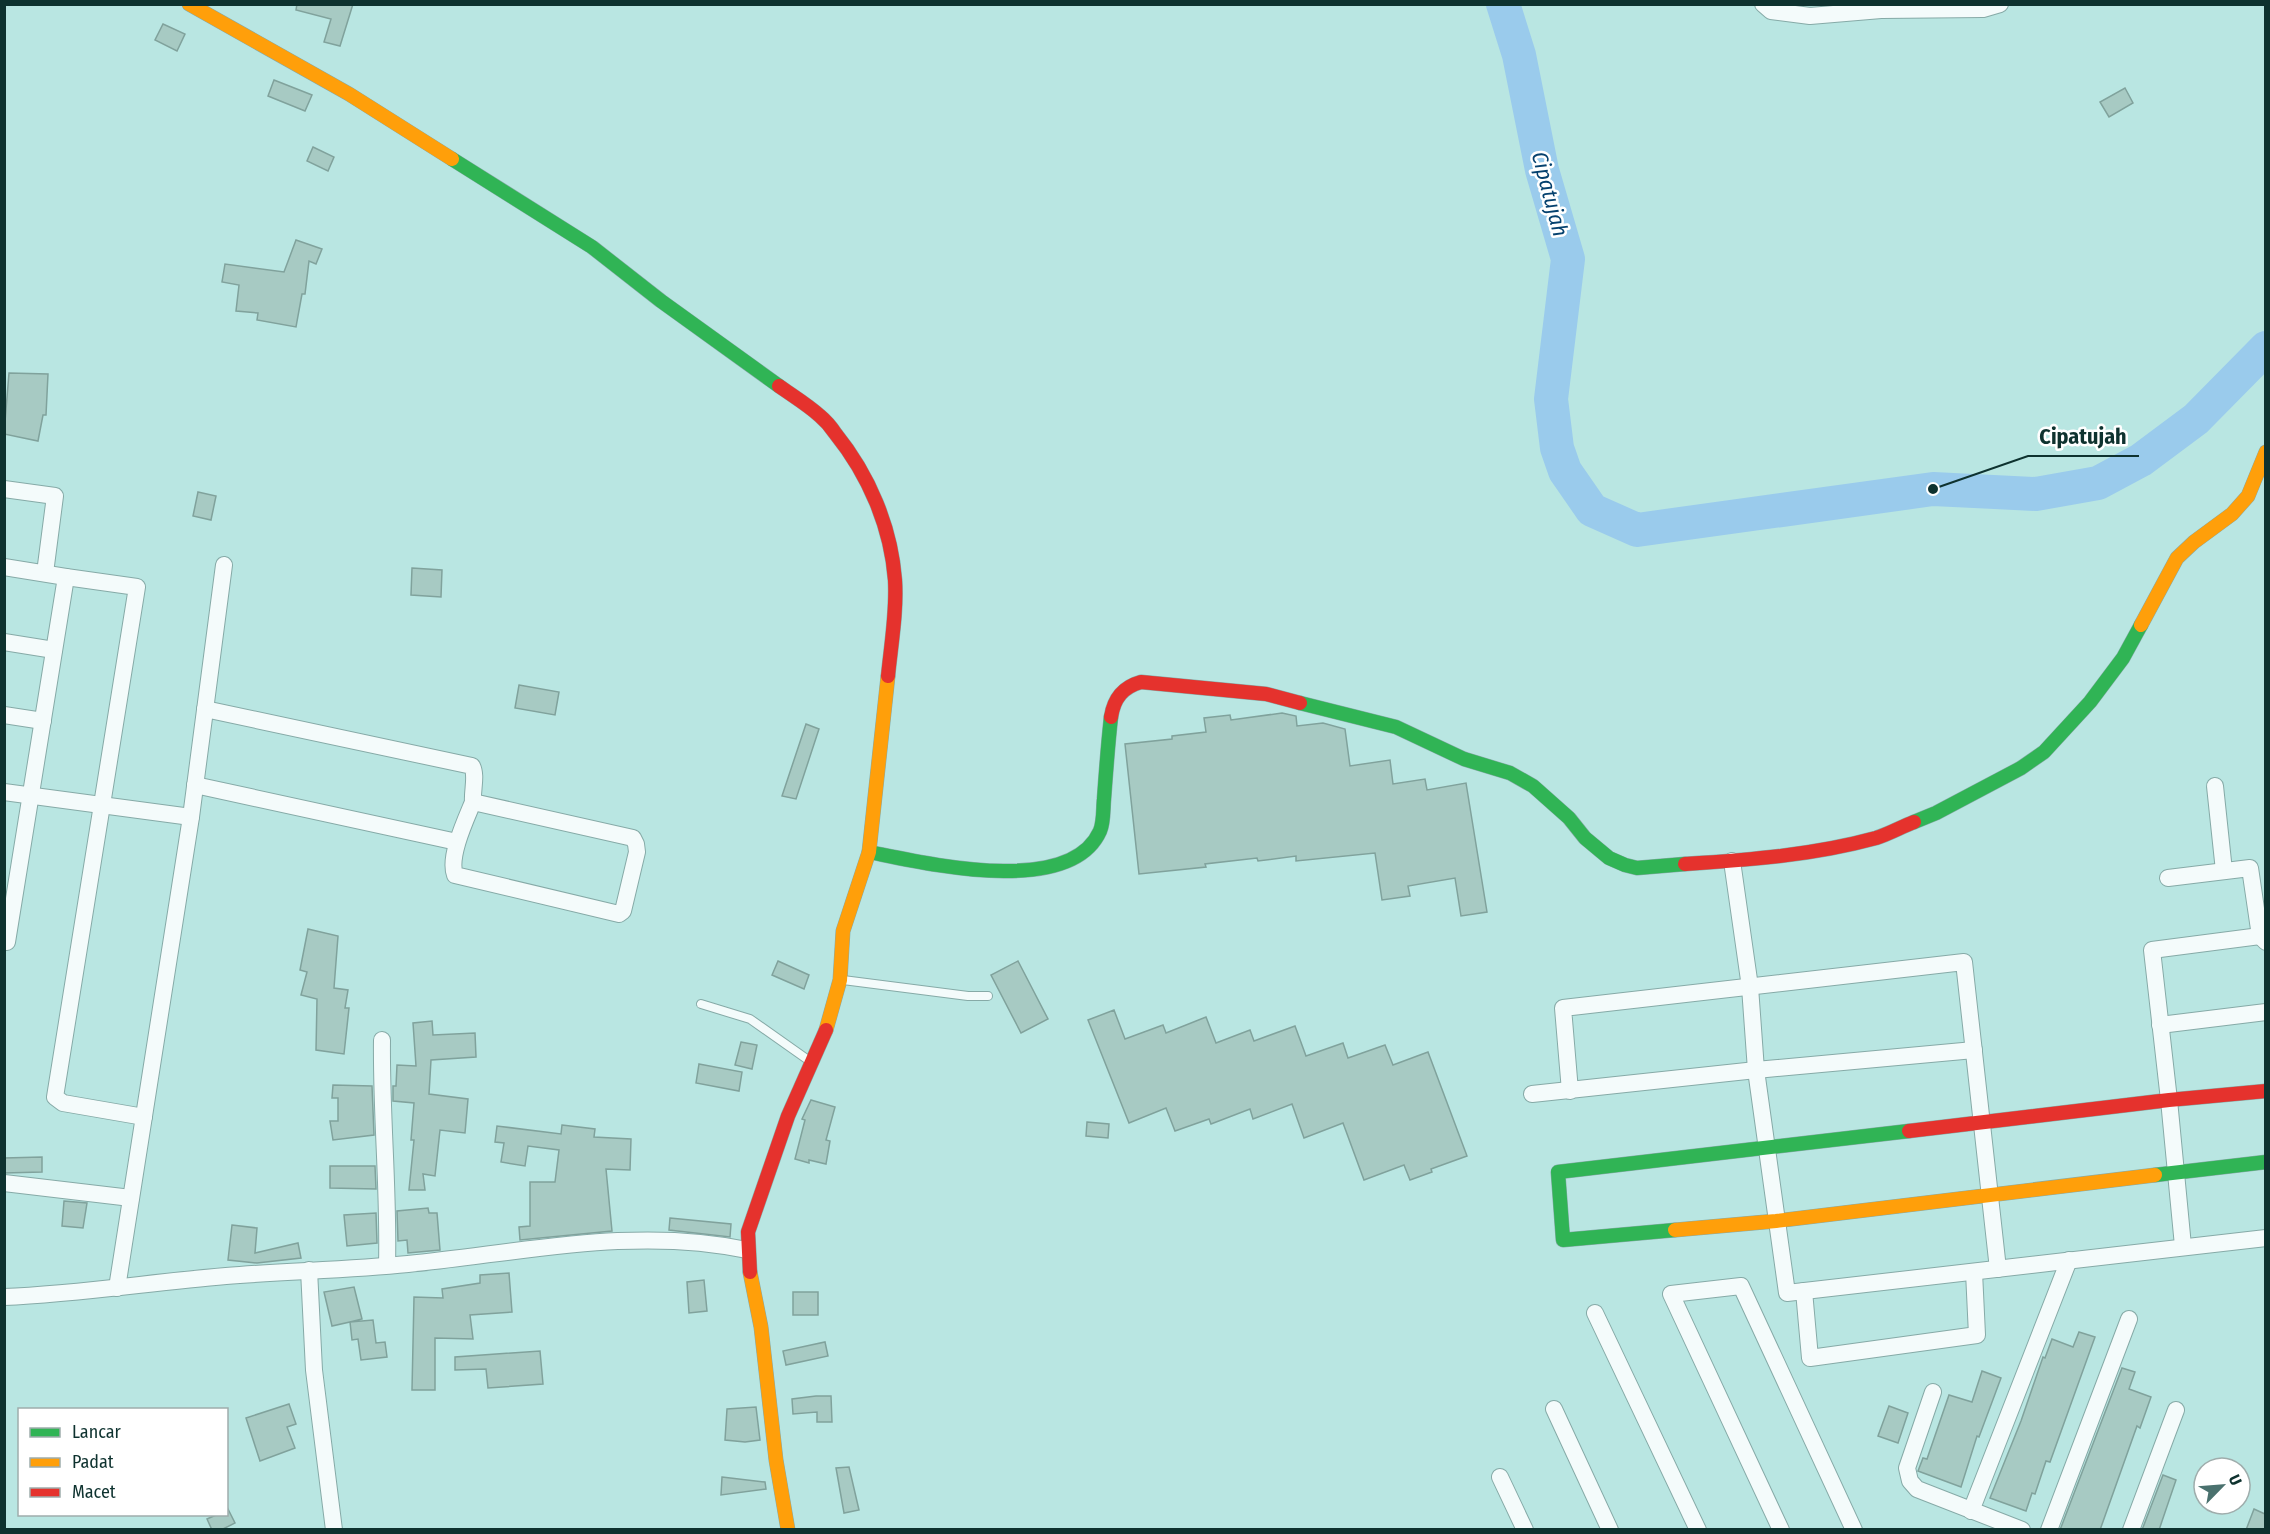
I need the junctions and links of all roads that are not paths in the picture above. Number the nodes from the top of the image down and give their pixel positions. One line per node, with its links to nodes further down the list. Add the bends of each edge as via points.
1 (189, 4): 23 (street, via 349,94 592,247 822,417 838,435 865,477 885,525 895,582)
2 (1763, 4): 3 (street, via 1771,11 1810,16 1881,10 1983,9)
3 (2000, 4)
4 (2265, 452): 24 (street, via 2248,497 2177,558 2123,658 2090,702 2036,758 1977,792 1891,833 1832,848)
5 (4, 489): 8 (street, via 55,496)
6 (224, 565): 12 (street)
7 (4, 567): 8 (street)
8 (45, 573): 9 (street)
9 (66, 577): 11 (street); 20 (street, via 137,587)
10 (4, 642): 11 (street)
11 (54, 650): 14 (street)
12 (205, 709): 15 (street); 19 (street, via 472,766)
13 (4, 715): 14 (street)
14 (43, 721): 18 (street)
15 (195, 784): 21 (street); 22 (street)
16 (2215, 786): 26 (street)
17 (4, 792): 18 (street)
18 (32, 797): 20 (street); 25 (street)
19 (472, 802): 22 (street); 22 (street, via 633,838 637,852 623,911 619,914 455,875)
20 (101, 806): 21 (street); 44 (street, via 55,1097 63,1102)
21 (191, 817): 44 (street)
22 (457, 842)
23 (869, 852): 24 (street, via 948,867 1024,871 1071,861 1091,845 1101,829 1115,698 1128,685 1141,682 1266,694 1396,727 1533,786 1585,838 1609,858 1625,865 1637,868); 30 (street, via 843,931)
24 (1732, 861): 31 (street)
25 (11, 870): 29 (street)
26 (2224, 871): 27 (street); 28 (street, via 2250,868)
27 (2168, 878)
28 (2263, 939): 35 (street, via 2152,950)
29 (4, 942)
30 (840, 980): 32 (lane); 38 (street, via 832,1013)
31 (1749, 987): 37 (street, via 1964,962); 39 (street); 40 (street, via 1563,1008)
32 (988, 996)
33 (701, 1004): 38 (lane, via 750,1019)
34 (2265, 1012): 35 (street)
35 (2160, 1025): 43 (street)
36 (382, 1040): 57 (street)
37 (1974, 1050): 39 (street); 45 (street)
38 (811, 1062): 55 (street, via 755,1210)
39 (1756, 1070): 40 (street); 46 (street)
40 (1570, 1091): 42 (street)
41 (2265, 1091): 43 (street)
42 (1532, 1094)
43 (2169, 1100): 45 (street); 48 (street)
44 (144, 1117): 51 (street)
45 (1982, 1121): 46 (street); 50 (street)
46 (1766, 1146): 52 (street); 52 (street, via 1558,1172 1563,1240)
47 (2265, 1162): 48 (street)
48 (2176, 1172): 50 (street); 54 (street)
49 (4, 1183): 51 (street)
50 (1991, 1196): 52 (street); 58 (street)
51 (131, 1198): 61 (street)
52 (1776, 1221): 62 (street, via 1787,1293)
53 (2265, 1238): 54 (street)
54 (2183, 1246): 56 (street)
55 (747, 1250): 57 (street, via 714,1243 583,1243); 72 (street, via 764,1342 779,1484)
56 (2069, 1260): 58 (street); 70 (street)
57 (387, 1265): 59 (street)
58 (1998, 1269): 60 (street)
59 (309, 1270): 61 (street); 71 (street, via 314,1370)
60 (1974, 1272): 62 (street); 62 (street, via 1977,1335 1810,1358)
61 (117, 1288): 63 (street)
62 (1804, 1291)
63 (4, 1297)
64 (1595, 1312): 75 (street)
65 (2129, 1320): 79 (street)
66 (1933, 1392): 70 (street, via 1907,1468 1908,1476 1917,1489)
67 (1554, 1409): 74 (street)
68 (2176, 1410): 80 (street)
69 (1500, 1477): 73 (street)
70 (1971, 1511): 78 (street)
71 (334, 1530)
72 (788, 1530)
73 (1526, 1530)
74 (1610, 1530)
75 (1698, 1530)
76 (1781, 1530): 77 (street, via 1671,1294 1741,1286)
77 (1854, 1530)
78 (2022, 1530)
79 (2049, 1530)
80 (2131, 1530)

